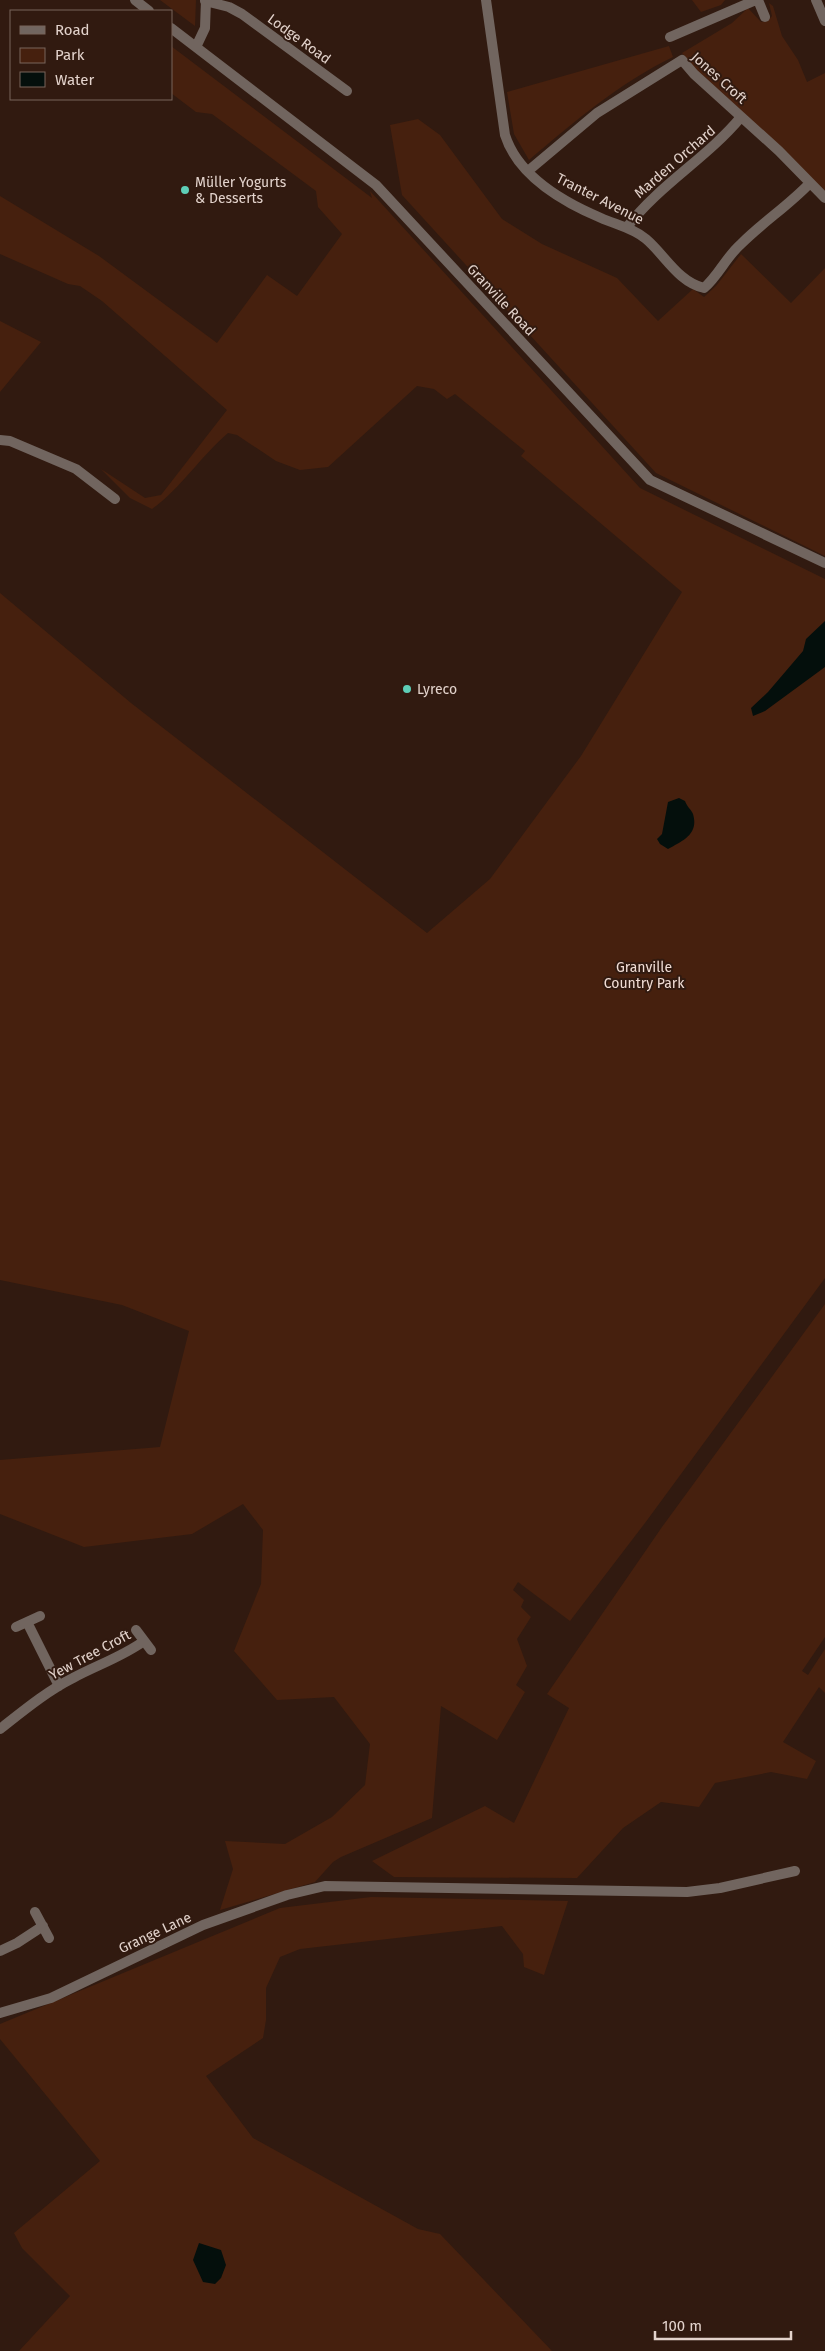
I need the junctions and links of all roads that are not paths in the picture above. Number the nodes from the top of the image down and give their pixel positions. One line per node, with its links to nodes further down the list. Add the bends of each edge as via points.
1 (134, 0): 6 (street)
2 (206, 0): 11 (street, Lodge Road, via 205,28); 12 (street, Lodge Road, via 230,6)
3 (486, 0): 14 (street, Tranter Avenue, via 505,135 509,147)
4 (757, 0): 7 (street); 10 (street)
5 (816, 0): 8 (street)
6 (148, 10)
7 (765, 17)
8 (825, 21)
9 (172, 29): 11 (street, Granville Road)
10 (670, 37)
11 (196, 47): 20 (street, Granville Road, via 376,185 650,480)
12 (347, 91)
13 (741, 117): 14 (street, Jones Croft, via 682,60 597,113); 15 (street, Jones Croft); 17 (street, Marden Orchard, via 725,137 641,208)
14 (528, 171): 17 (street, Tranter Avenue, via 555,194 600,218)
15 (810, 183): 16 (street, Jones Croft); 17 (street, Tranter Avenue, via 788,206 740,244 704,288 684,280 647,239)
16 (825, 198)
17 (627, 227)
18 (0, 440): 19 (street, via 10,441 76,469)
19 (115, 499)
20 (825, 563)
21 (40, 1616): 22 (street)
22 (27, 1622): 23 (street); 27 (street)
23 (16, 1627)
24 (136, 1630): 25 (street)
25 (144, 1641): 26 (street); 27 (street, Yew Tree Croft, via 128,1653)
26 (151, 1650)
27 (59, 1686): 28 (street, Yew Tree Croft)
28 (0, 1729)
29 (795, 1871): 34 (street, Grange Lane, via 687,1892 325,1886 287,1895 203,1925 51,1998)
30 (35, 1912): 31 (street)
31 (43, 1926): 32 (street); 33 (street)
32 (50, 1938)
33 (0, 1951)
34 (0, 2013)

